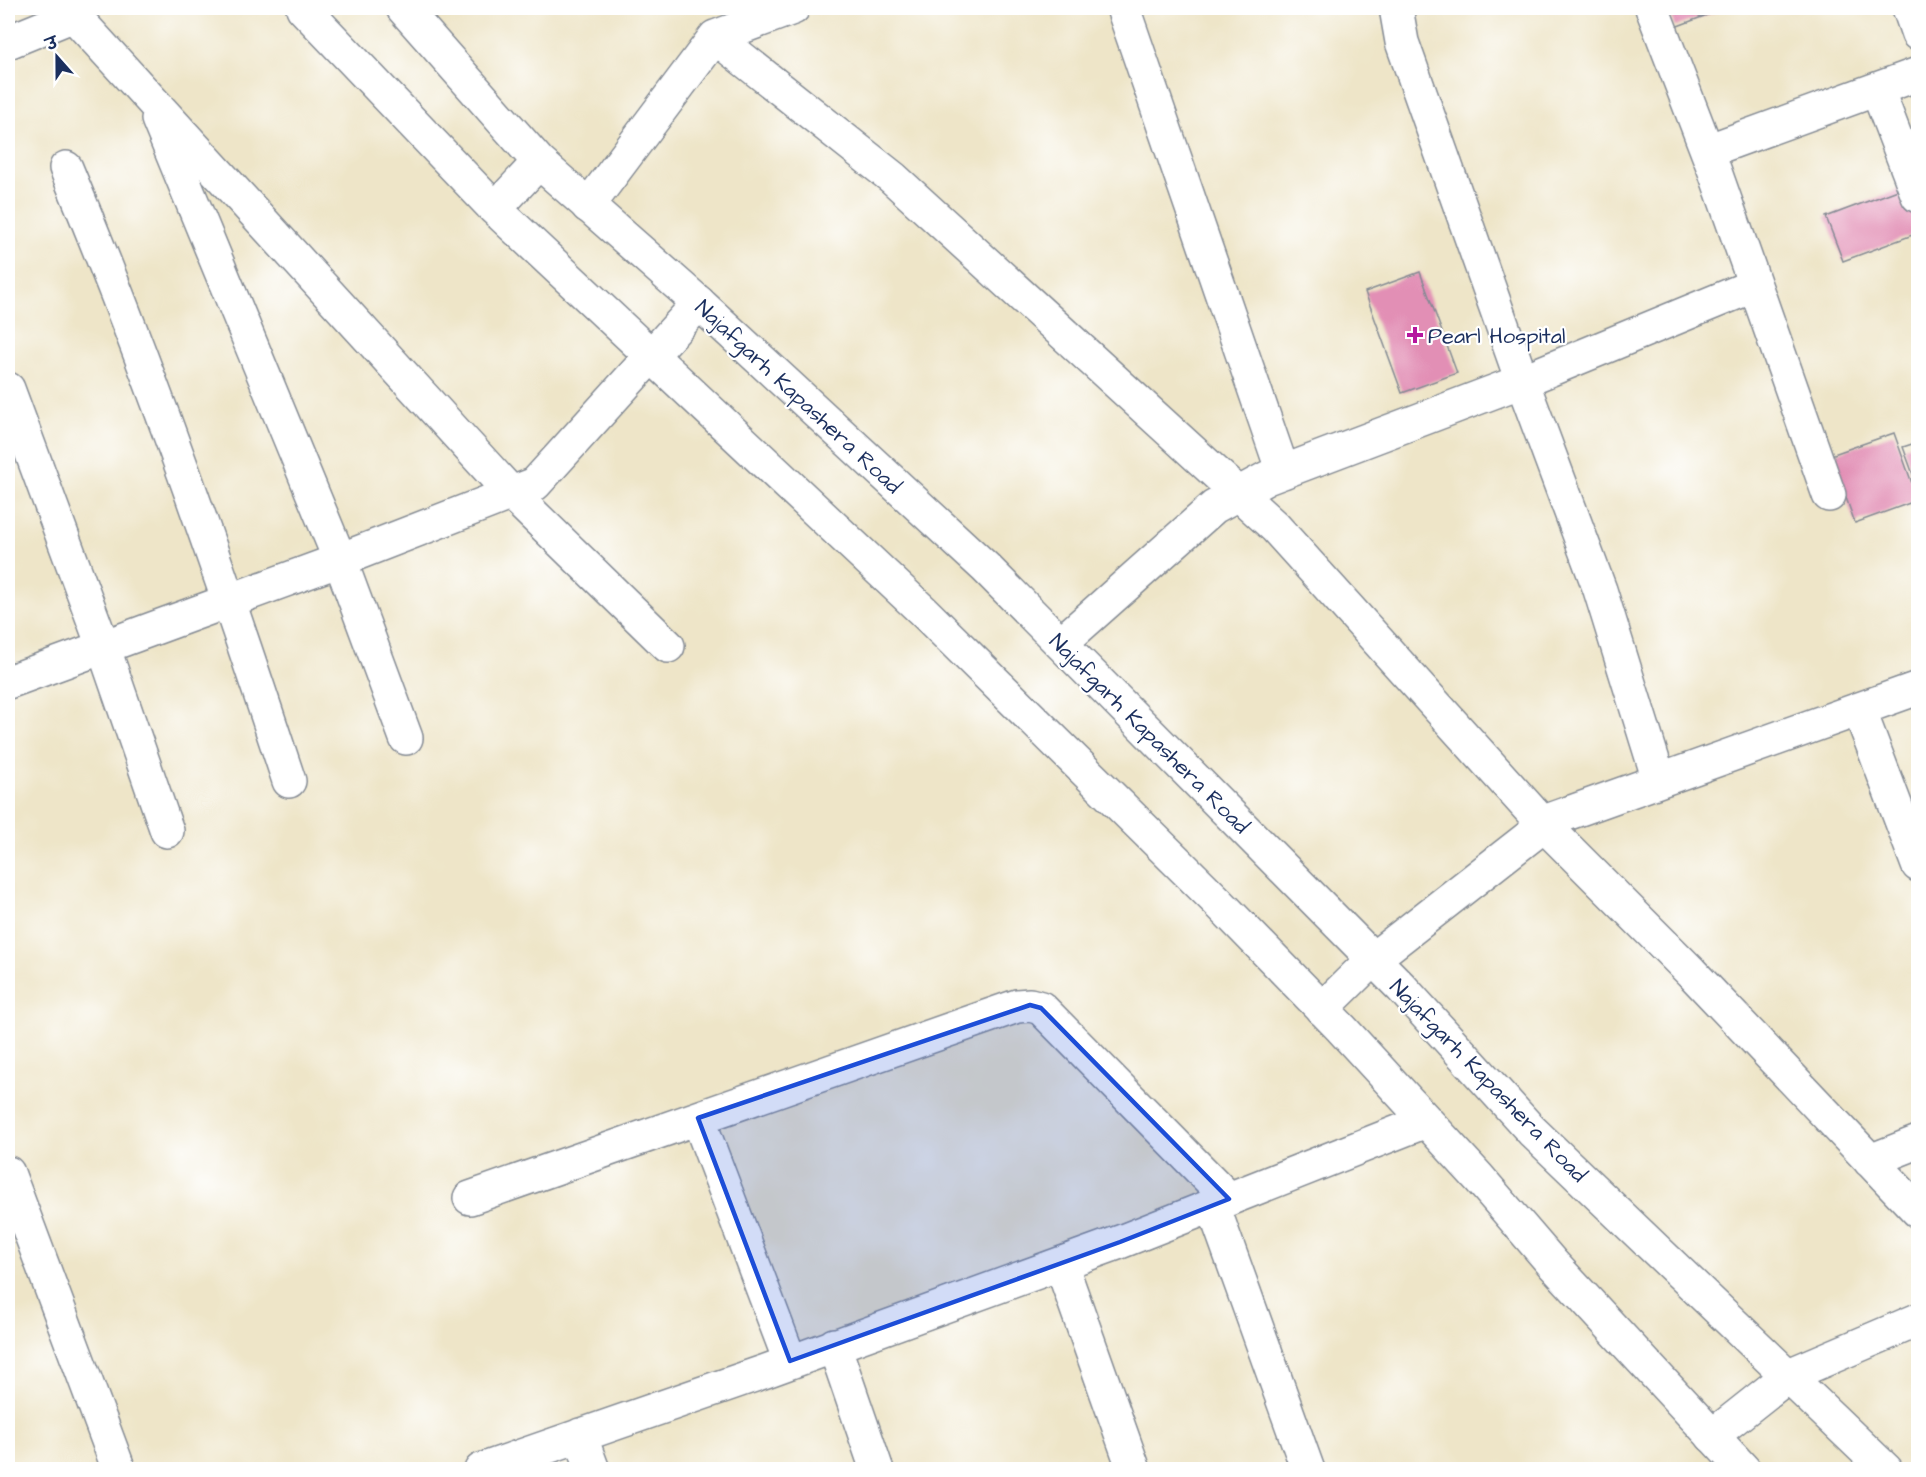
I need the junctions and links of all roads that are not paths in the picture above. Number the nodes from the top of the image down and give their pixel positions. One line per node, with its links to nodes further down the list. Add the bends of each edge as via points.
1 (303, 8): 20 (street)
2 (403, 8): 16 (street, Najafgarh Kapashera Road)
3 (793, 8): 10 (street)
4 (1123, 8): 26 (street)
5 (1396, 8): 24 (street, via 1402,42)
6 (1652, 8): 15 (street)
7 (1909, 8): 9 (street)
8 (70, 11): 11 (street); 14 (street)
9 (1918, 34)
10 (715, 37): 19 (street); 28 (street, via 893,178)
11 (8, 42)
12 (1918, 74): 13 (street)
13 (1876, 88): 15 (street); 18 (street)
14 (149, 98): 27 (street); 30 (street)
15 (1707, 151): 21 (street)
16 (539, 162): 19 (street, Najafgarh Kapashera Road); 20 (street)
17 (66, 168): 31 (street, via 109,272)
18 (1918, 196)
19 (588, 206): 22 (street, Najafgarh Kapashera Road)
20 (495, 209): 23 (street)
21 (1755, 285): 24 (street); 29 (street)
22 (699, 303): 23 (street); 32 (street, Najafgarh Kapashera Road, via 986,568)
23 (652, 356): 27 (street, via 535,484); 45 (street, via 923,610)
24 (1522, 381): 26 (street); 39 (street, via 1600,590)
25 (8, 389): 33 (street)
26 (1283, 472): 28 (street)
27 (511, 493): 30 (street); 34 (street)
28 (1237, 494): 32 (street, via 1214,507); 41 (street, via 1275,527)
29 (1829, 495)
30 (340, 560): 31 (street); 38 (street)
31 (229, 601): 33 (street); 40 (street)
32 (1061, 643): 44 (street, Najafgarh Kapashera Road)
33 (103, 646): 35 (street); 42 (street)
34 (668, 646)
35 (8, 682)
36 (1918, 688): 37 (street)
37 (1859, 709): 39 (street); 43 (street)
38 (406, 738)
39 (1659, 780): 41 (street)
40 (289, 781)
41 (1544, 825): 44 (street); 49 (street, via 1691,972)
42 (167, 831)
43 (1918, 865)
44 (1373, 959): 45 (street); 58 (street, Najafgarh Kapashera Road, via 1532,1131)
45 (1322, 1009): 47 (street)
46 (698, 1118): 51 (street); 52 (street, via 1017,1006 1030,1005 1041,1008); 57 (street)
47 (1426, 1121): 52 (street); 60 (street)
48 (1918, 1142): 49 (street)
49 (1870, 1161): 53 (street)
50 (8, 1173): 61 (street)
51 (470, 1198)
52 (1221, 1203): 54 (street); 66 (street)
53 (1918, 1211)
54 (1061, 1264): 56 (street); 65 (street)
55 (1918, 1320): 58 (street)
56 (834, 1345): 57 (street); 64 (street)
57 (790, 1361): 59 (street)
58 (1789, 1375): 60 (street); 68 (street, Najafgarh Kapashera Road)
59 (580, 1435): 62 (street); 63 (street)
60 (1712, 1436): 67 (street)
61 (119, 1470)
62 (481, 1470)
63 (593, 1470)
64 (877, 1470)
65 (1134, 1470)
66 (1308, 1470)
67 (1744, 1470)
68 (1886, 1470)

